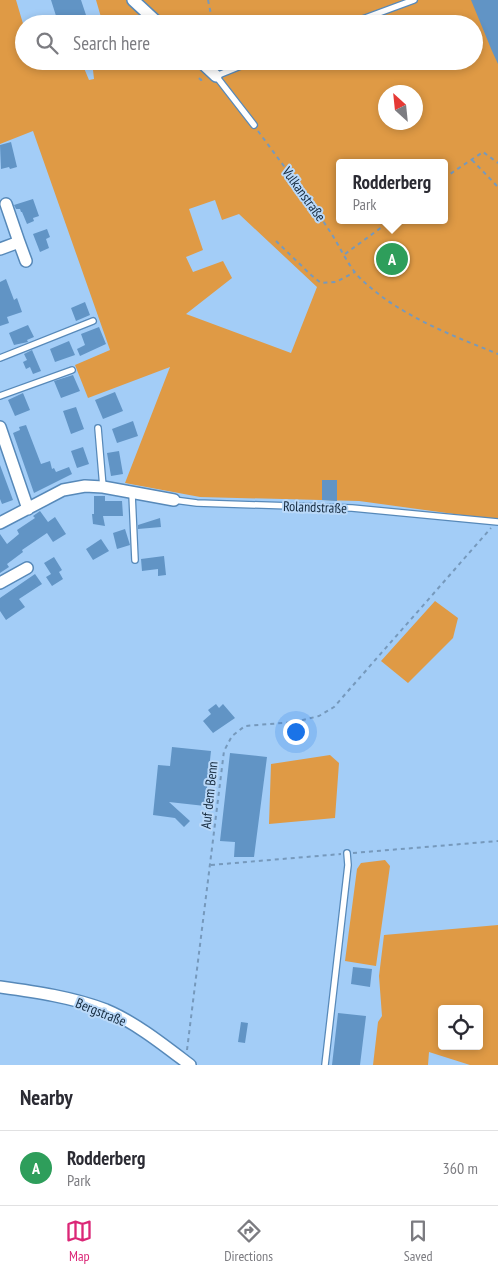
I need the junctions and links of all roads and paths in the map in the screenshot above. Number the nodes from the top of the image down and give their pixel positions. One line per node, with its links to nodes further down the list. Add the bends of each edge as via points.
1 (133, 0): 4 (street)
2 (208, 0): 5 (path)
3 (414, 0): 6 (lane)
4 (149, 15)
5 (210, 15)
6 (373, 15)
7 (210, 70): 9 (street)
8 (231, 70): 9 (lane)
9 (216, 76): 10 (lane)
10 (254, 125): 20 (path, Vulkanstraße)
11 (472, 160): 12 (path, via 483,152); 13 (path); 14 (path)
12 (498, 162)
13 (448, 175)
14 (498, 187)
15 (6, 204): 18 (street)
16 (385, 224): 20 (path)
17 (276, 241): 22 (path, via 321,283 336,282)
18 (19, 242): 19 (street); 21 (street)
19 (0, 248)
20 (345, 254): 22 (path, Vulkanstraße)
21 (26, 261)
22 (355, 272): 24 (path, Vulkanstraße, via 391,303 439,330)
23 (93, 321): 25 (lane)
24 (498, 354)
25 (0, 358)
26 (72, 370): 27 (lane)
27 (0, 396)
28 (0, 427): 33 (street)
29 (98, 428): 30 (lane)
30 (103, 487): 31 (street, Rolandstraße); 33 (street, Rolandstraße, via 63,490)
31 (132, 494): 32 (street, Rolandstraße); 36 (lane)
32 (174, 500): 34 (lane, Rolandstraße, via 352,508)
33 (28, 509): 35 (street, Rolandstraße)
34 (496, 522): 41 (path, Auf dem Benn, via 334,707 319,716 295,722 245,726 232,736 224,751)
35 (0, 523)
36 (135, 560)
37 (27, 568): 38 (street)
38 (0, 583)
39 (347, 854): 42 (lane)
40 (0, 987): 41 (street, Bergstraße, via 65,998 106,1011 129,1022)
41 (188, 1063)
42 (325, 1065)

